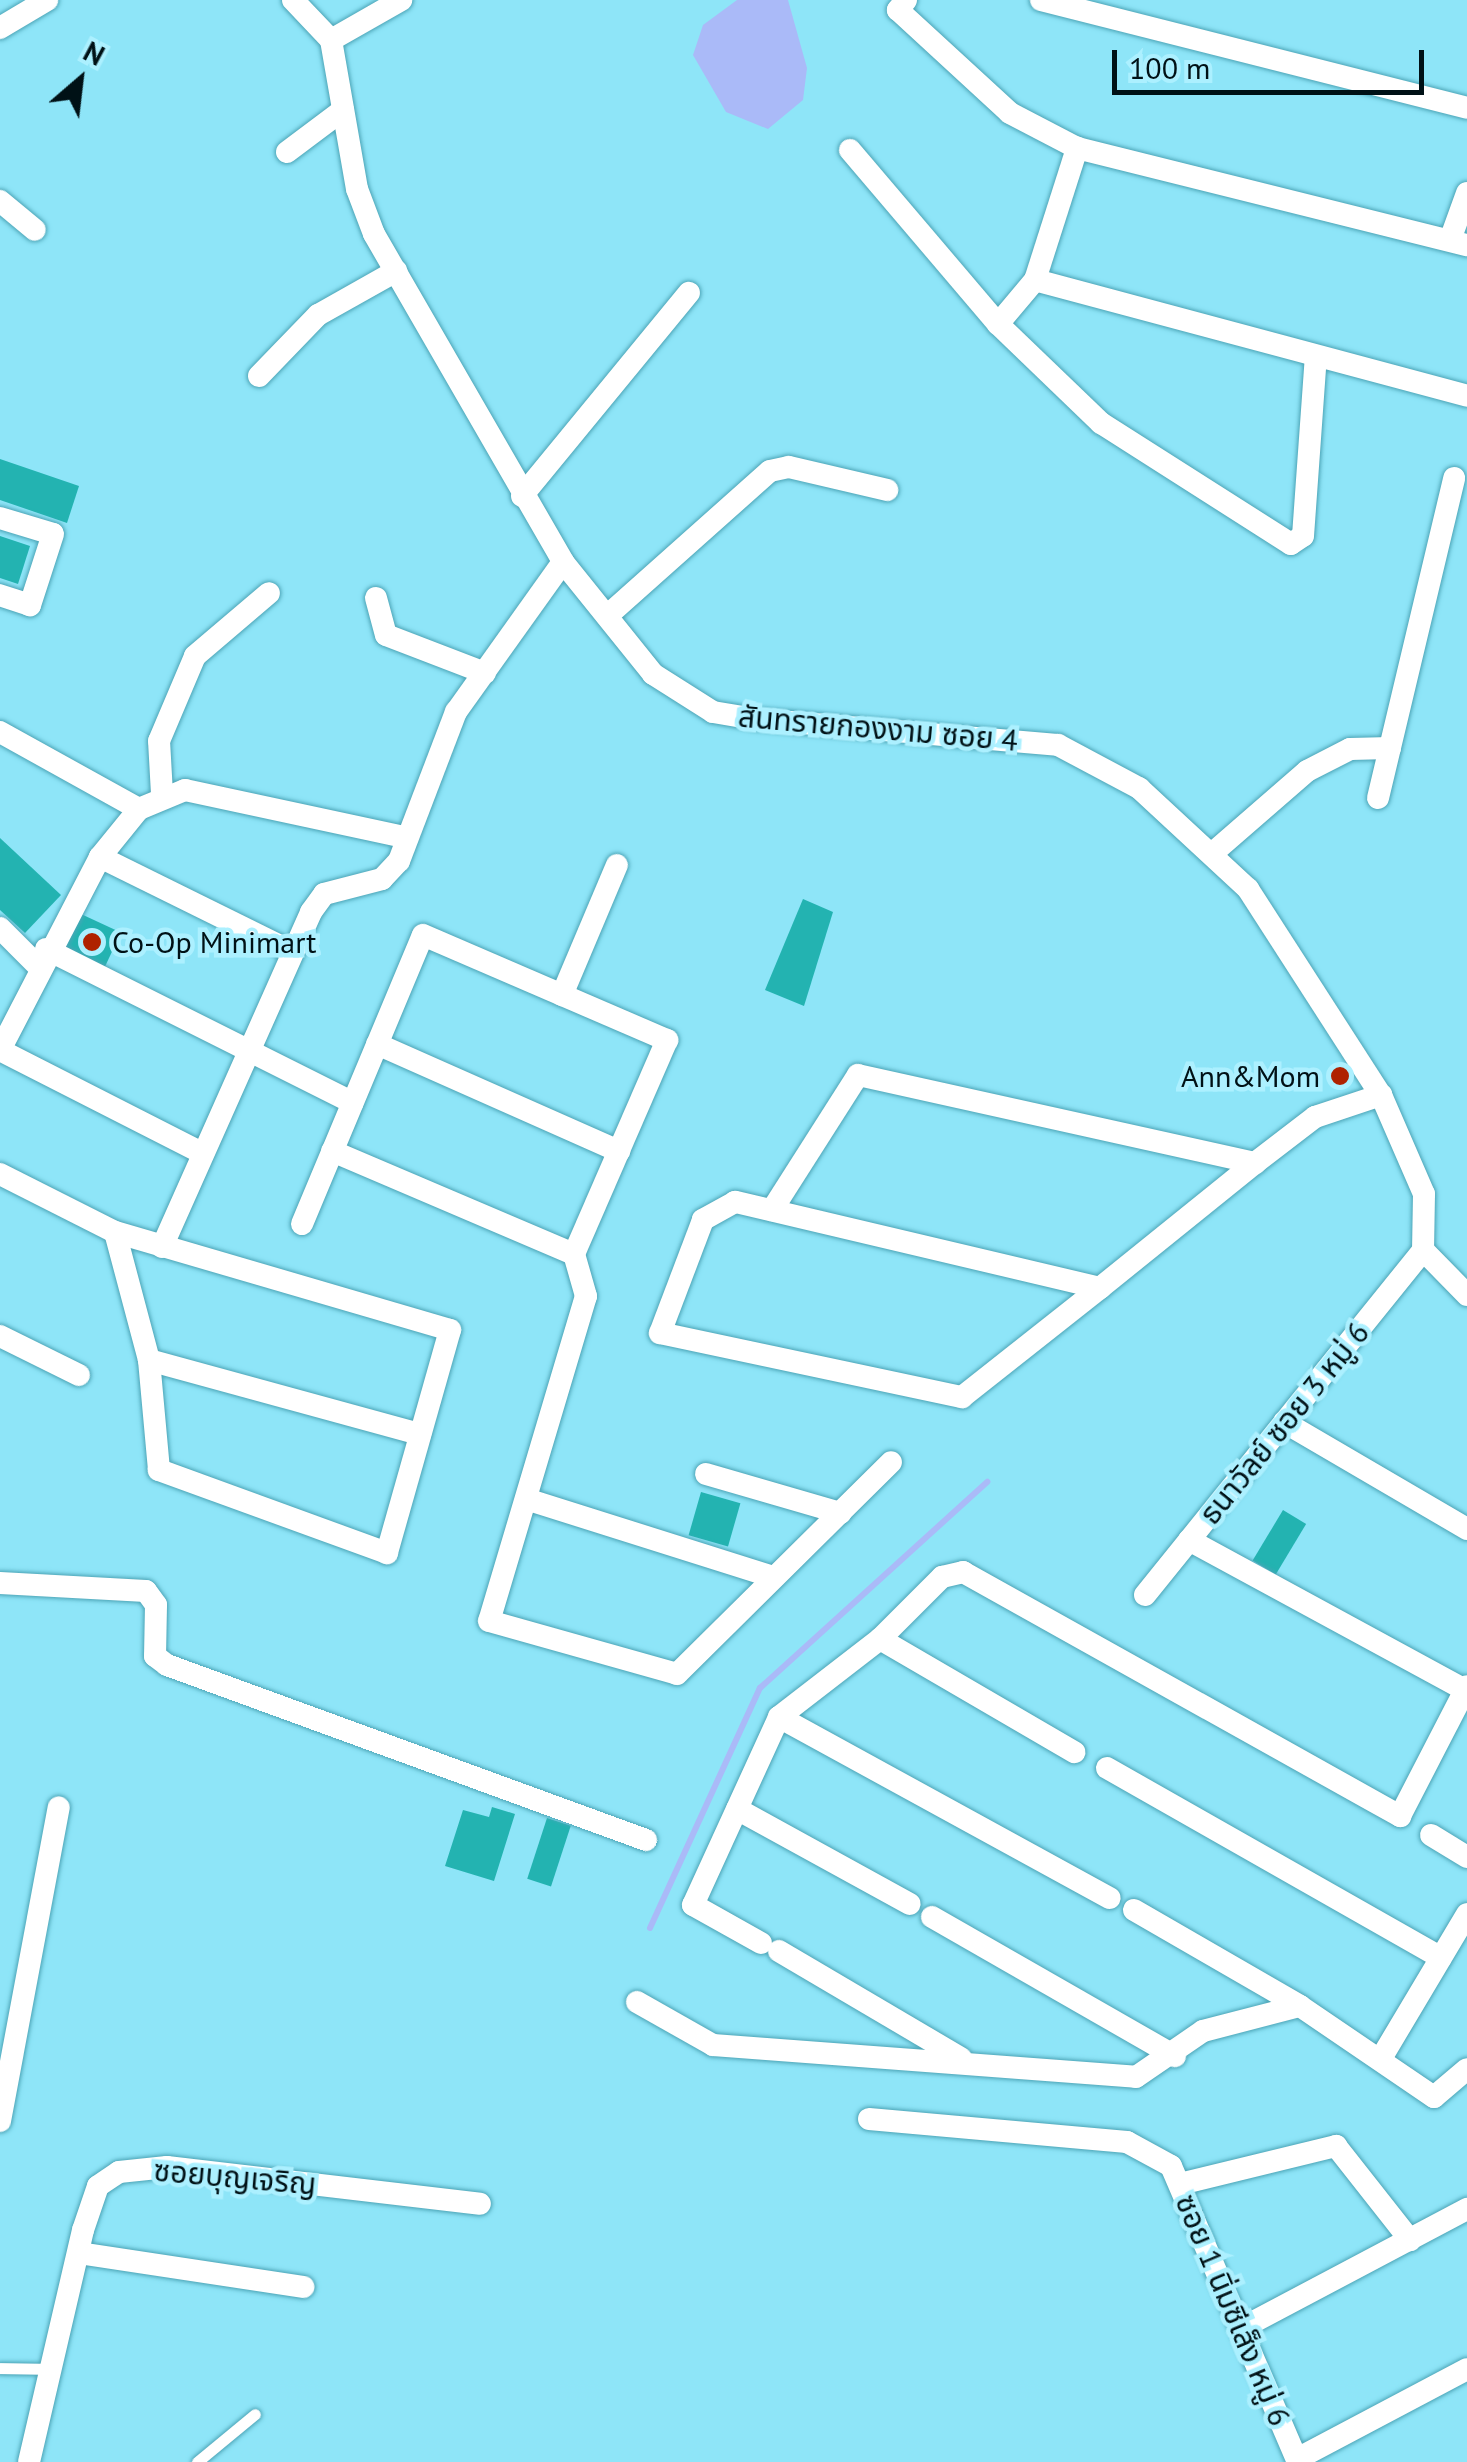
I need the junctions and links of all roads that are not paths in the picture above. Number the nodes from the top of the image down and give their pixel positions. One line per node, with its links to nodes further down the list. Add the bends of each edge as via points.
1 (47, 0): 6 (street)
2 (294, 0): 7 (street)
3 (400, 0): 7 (street)
4 (906, 0): 10 (street, via 898,10 1010,112)
5 (1041, 0): 8 (street)
6 (0, 28)
7 (331, 40): 9 (street, สันทรายกองงาม ซอย 4)
8 (1467, 108)
9 (343, 110): 12 (street); 17 (street, สันทรายกองงาม ซอย 4, via 357,189)
10 (1077, 148): 16 (street); 18 (street)
11 (850, 150): 20 (street)
12 (287, 152)
13 (1467, 193): 16 (street)
14 (0, 202): 15 (street)
15 (34, 230)
16 (1458, 242)
17 (396, 270): 22 (street, via 318,315); 26 (street, สันทรายกองงาม ซอย 4)
18 (1035, 280): 20 (street); 21 (street)
19 (688, 293): 26 (street)
20 (998, 324): 21 (street, via 1101,423 1290,544 1303,536)
21 (1316, 356): 23 (street)
22 (259, 376)
23 (1467, 396)
24 (1454, 478): 35 (street)
25 (888, 490): 32 (street, via 789,467 770,471)
26 (522, 496): 28 (street, สันทรายกองงาม ซอย 4)
27 (0, 518): 30 (street, via 53,534 30,605)
28 (563, 562): 32 (street, สันทรายกองงาม ซอย 4); 33 (street)
29 (270, 592): 36 (street, via 195,656 160,741)
30 (0, 595)
31 (376, 598): 33 (street, via 386,636)
32 (607, 616): 40 (street, สันทรายกองงาม ซอย 4, via 652,674 713,712 1058,745 1127,780)
33 (485, 672): 39 (street, via 456,712)
34 (0, 732): 38 (street)
35 (1390, 748): 37 (street); 40 (street, via 1350,749 1307,772)
36 (162, 794): 38 (street); 39 (street, via 185,790)
37 (1378, 798)
38 (139, 809): 41 (street)
39 (404, 837): 44 (street, via 382,879 324,894)
40 (1215, 851): 50 (street, สันทรายกองงาม ซอย 4)
41 (100, 857): 44 (street); 45 (street)
42 (617, 865): 46 (street)
43 (0, 928): 45 (street)
44 (292, 952): 49 (street)
45 (42, 957): 47 (street); 49 (street)
46 (562, 995): 48 (street, via 423,935); 53 (street, via 667,1040)
47 (2, 1042): 54 (street)
48 (377, 1044): 51 (street); 53 (street)
49 (246, 1052): 51 (street); 54 (street)
50 (1381, 1096): 55 (street, via 1314,1117); 61 (street, สันทรายกองงาม ซอย 4, via 1424,1194)
51 (353, 1103): 52 (street)
52 (332, 1150): 58 (street); 62 (street)
53 (619, 1151): 62 (street)
54 (202, 1153): 60 (street)
55 (1254, 1163): 57 (street, via 858,1075); 63 (street)
56 (0, 1174): 59 (street)
57 (772, 1210): 63 (street); 63 (street, via 735,1202 703,1220 660,1333 962,1397)
58 (302, 1224)
59 (115, 1232): 60 (street); 66 (street)
60 (162, 1246): 69 (street, via 450,1330)
61 (1423, 1250): 64 (street); 68 (street, ธนาวัลย์ ซอย 3 หมู่ 6)
62 (574, 1254): 72 (street, via 586,1296)
63 (1100, 1288)
64 (1467, 1295)
65 (0, 1336): 67 (street)
66 (148, 1360): 69 (street); 69 (street, via 159,1470 388,1553)
67 (79, 1375)
68 (1284, 1422): 74 (street); 75 (street, ธนาวัลย์ ซอย 3 หมู่ 6)
69 (420, 1434)
70 (891, 1462): 73 (street)
71 (706, 1474): 73 (street)
72 (526, 1499): 76 (street); 76 (street, via 489,1621 676,1674)
73 (840, 1514): 76 (street)
74 (1467, 1530)
75 (1189, 1540): 78 (street, ธนาวัลย์ ซอย 3 หมู่ 6); 80 (street)
76 (774, 1578)
77 (0, 1582): 87 (street, via 146,1591 156,1606 155,1656 167,1666)
78 (1145, 1595)
79 (880, 1639): 80 (street, via 942,1577 963,1572 1400,1816); 81 (street); 82 (street)
80 (1466, 1688)
81 (779, 1717): 85 (street); 89 (street)
82 (1074, 1752)
83 (1107, 1768): 94 (street)
84 (59, 1807): 102 (street)
85 (737, 1809): 90 (street); 99 (street, via 693,1905)
86 (1430, 1836): 88 (street)
87 (646, 1840)
88 (1467, 1857)
89 (1110, 1898)
90 (910, 1904)
91 (1134, 1910): 96 (street)
92 (1467, 1914): 94 (street)
93 (932, 1917): 98 (street)
94 (1441, 1958): 97 (street)
95 (637, 2002): 99 (street, via 714,2045)
96 (1300, 2006): 97 (street); 98 (street, via 1203,2031)
97 (1383, 2055): 100 (street, via 1434,2097)
98 (1175, 2056): 99 (street, via 1136,2076)
99 (964, 2060)
100 (1467, 2069)
101 (869, 2119): 103 (street, ซอย 1 นิ่มซีเส็ง หมู่ 6, via 1127,2142 1171,2166)
102 (0, 2122)
103 (1180, 2184): 106 (street, via 1336,2146); 109 (street, ซอย 1 นิ่มซีเส็ง หมู่ 6)
104 (480, 2204): 107 (street, ซอยบุญเจริญ, via 167,2166 118,2172 98,2186)
105 (1467, 2208): 106 (street)
106 (1410, 2240): 109 (street)
107 (78, 2253): 108 (street); 111 (street, ซอยบุญเจริญ)
108 (304, 2287)
109 (1242, 2328): 114 (street, ซอย 1 นิ่มซีเส็ง หมู่ 6)
110 (0, 2368): 111 (lane)
111 (55, 2370): 115 (street, ซอยบุญเจริญ)
112 (1467, 2370): 114 (street)
113 (254, 2414): 116 (lane)
114 (1298, 2461)
115 (29, 2462)
116 (197, 2462)

